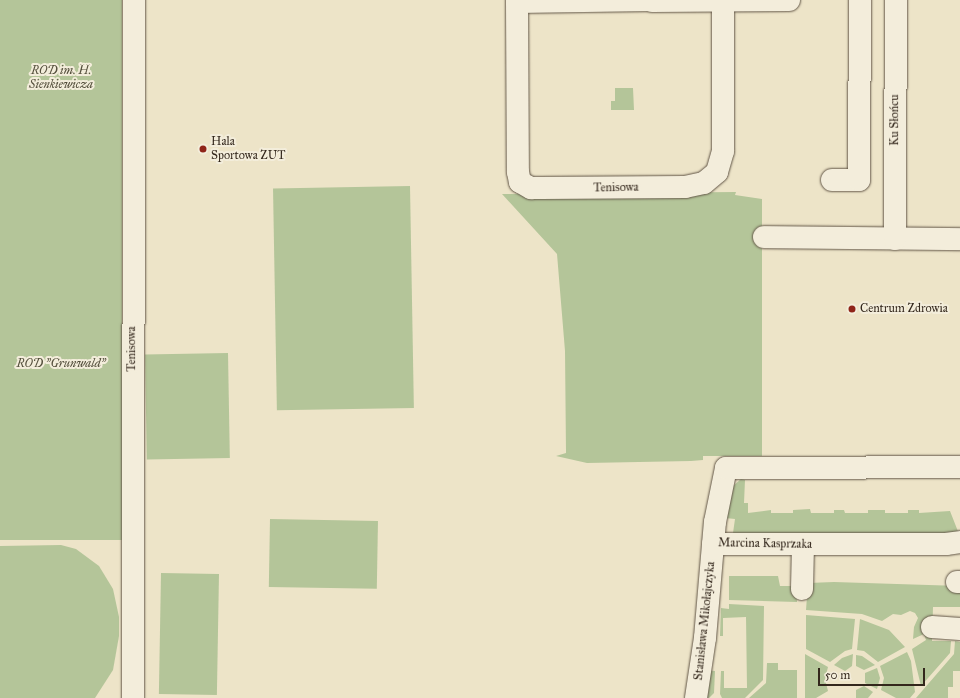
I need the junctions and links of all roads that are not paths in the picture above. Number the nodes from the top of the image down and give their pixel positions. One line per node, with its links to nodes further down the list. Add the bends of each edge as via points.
1 (134, 0): 19 (street, Tenisowa)
2 (723, 0): 3 (street, Tenisowa); 6 (street, Tenisowa, via 723,151 717,172 704,183 685,187 579,188 531,188 520,182 516,137); 7 (street, Tenisowa)
3 (789, 0)
4 (860, 0): 8 (street, via 859,180)
5 (896, 0): 10 (street, Ku Słońcu)
6 (517, 1): 7 (street, Tenisowa)
7 (652, 1)
8 (832, 180)
9 (764, 237): 10 (street)
10 (895, 239): 11 (street)
11 (960, 240)
12 (960, 467): 14 (street, Marcina Kasprzaka, via 726,468)
13 (960, 542): 15 (street, Marcina Kasprzaka)
14 (712, 544): 15 (street, Marcina Kasprzaka); 20 (street, Stanisława Mikołajczyka, via 707,615)
15 (803, 545): 16 (street)
16 (808, 584)
17 (932, 627): 18 (street)
18 (960, 629)
19 (133, 698)
20 (696, 698)

